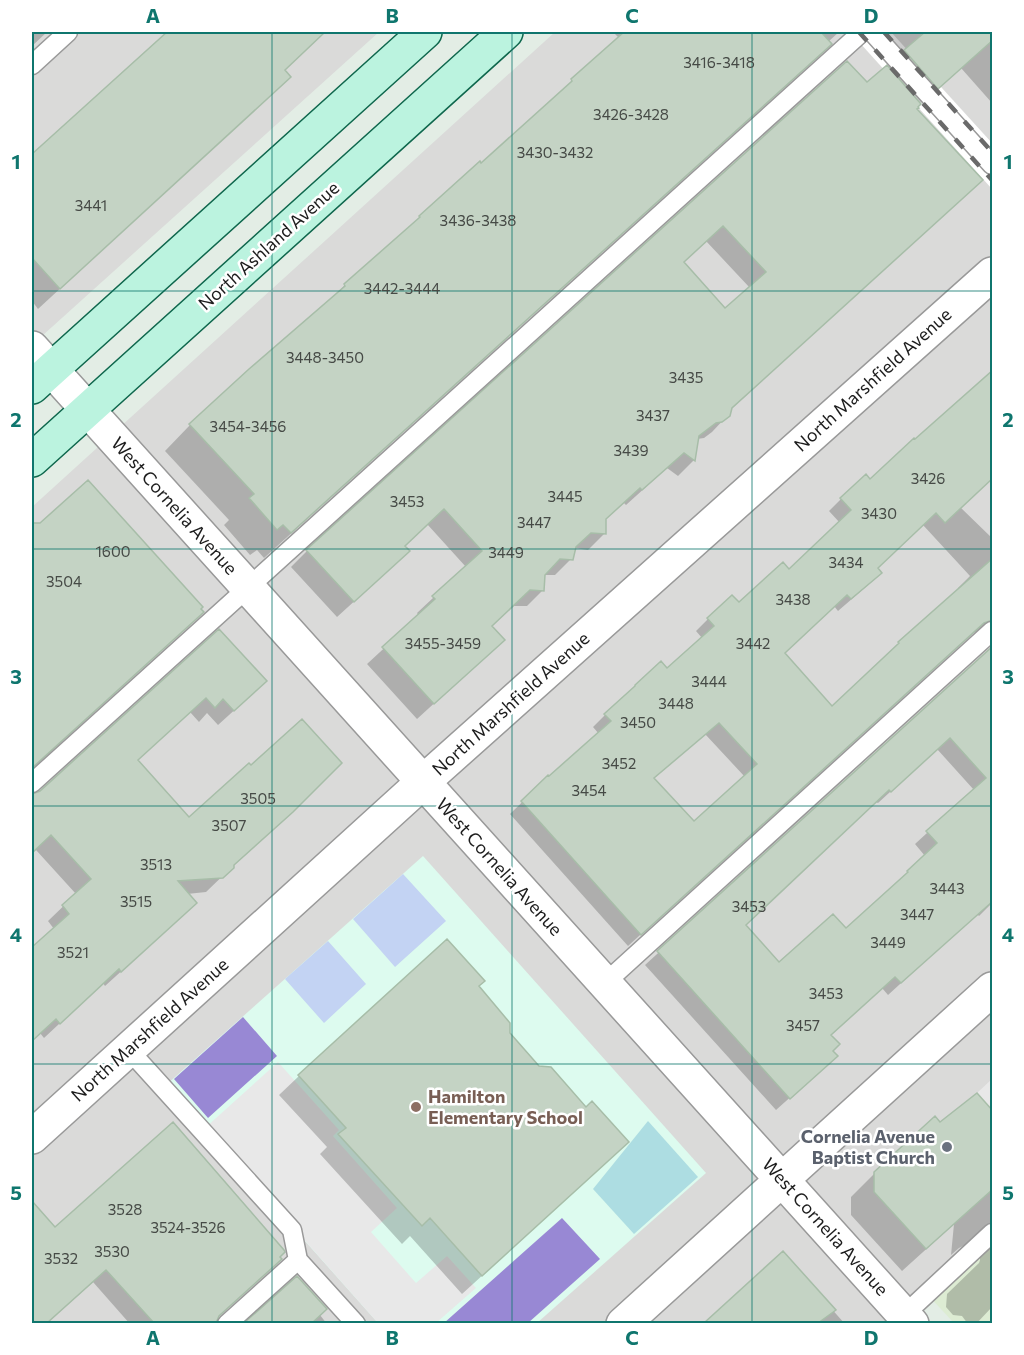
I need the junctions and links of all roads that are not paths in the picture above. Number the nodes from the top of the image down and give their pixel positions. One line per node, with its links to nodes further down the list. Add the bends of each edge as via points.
1 (68, 32): 6 (lane)
2 (424, 32): 9 (main road)
3 (506, 32): 10 (main road, North Ashland Avenue)
4 (862, 32): 12 (lane)
5 (872, 32): 7 (lane)
6 (32, 65)
7 (993, 165)
8 (993, 274): 14 (street, North Marshfield Avenue)
9 (38, 368): 10 (street, West Cornelia Avenue)
10 (87, 410): 11 (main road, North Ashland Avenue); 12 (street, West Cornelia Avenue)
11 (32, 460)
12 (248, 588): 14 (street, West Cornelia Avenue); 15 (lane)
13 (993, 631): 16 (lane)
14 (423, 782): 16 (street, West Cornelia Avenue); 18 (street, North Marshfield Avenue)
15 (32, 783)
16 (605, 983): 20 (street, West Cornelia Avenue)
17 (989, 998): 20 (street)
18 (128, 1049): 19 (street, North Marshfield Avenue); 22 (lane, via 292,1230)
19 (32, 1137)
20 (782, 1180): 23 (street, West Cornelia Avenue); 26 (street)
21 (993, 1233): 23 (lane)
22 (298, 1260): 24 (lane); 25 (lane, via 334,1287)
23 (908, 1319)
24 (227, 1323)
25 (356, 1323)
26 (622, 1323)

